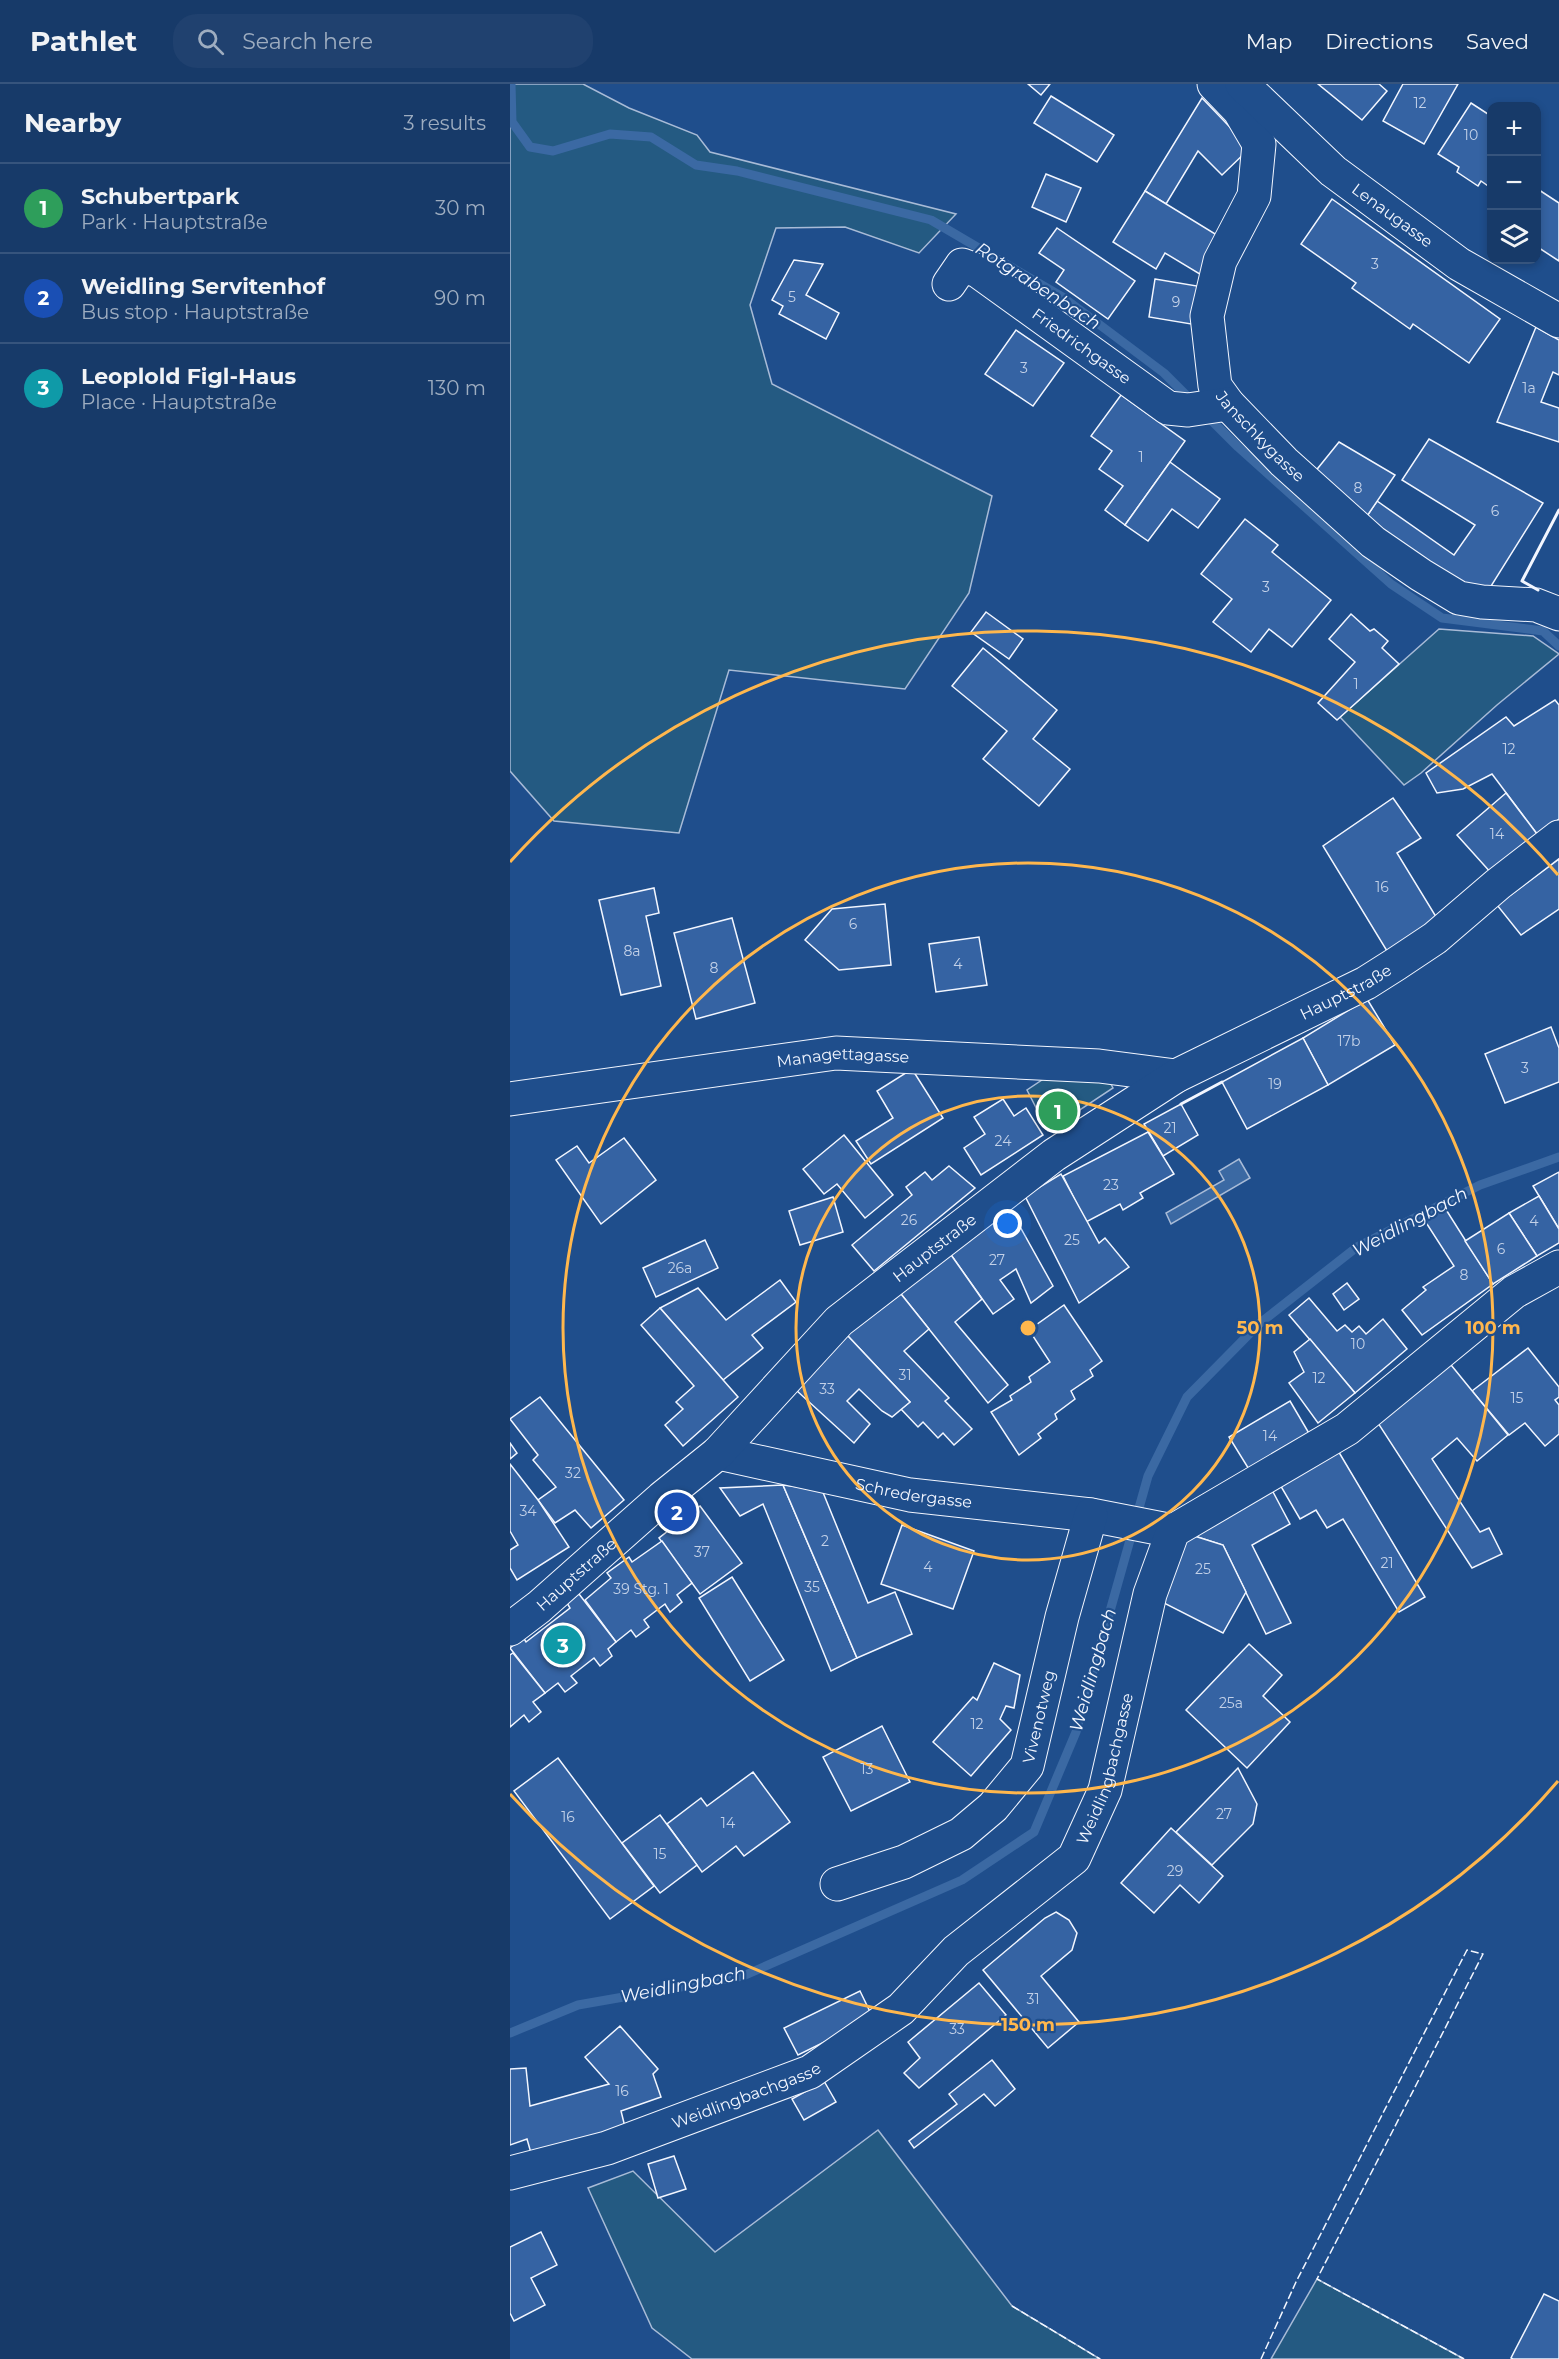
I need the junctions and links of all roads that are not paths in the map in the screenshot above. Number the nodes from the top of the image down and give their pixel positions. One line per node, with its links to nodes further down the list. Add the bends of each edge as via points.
1 (1214, 84): 5 (street, Janschkygasse, via 1239,110 1259,144 1254,196 1220,261 1207,316 1215,386)
2 (1242, 84): 4 (street, Lenaugasse, via 1342,178 1459,264)
3 (949, 284): 5 (street, Friedrichgasse, via 962,266 978,271 1168,408 1188,410)
4 (1559, 321)
5 (1228, 404): 6 (street, Janschkygasse, via 1284,462 1373,542 1421,575 1459,598 1536,605)
6 (1559, 614)
7 (1559, 837): 8 (street, Hauptstraße, via 1435,938 1366,983)
8 (1176, 1076): 9 (street, Managettagasse, via 1099,1065 836,1053); 11 (street, Hauptstraße, via 1054,1155 840,1321)
9 (510, 1099)
10 (1559, 1267): 13 (street, via 1514,1292 1347,1429)
11 (718, 1453): 12 (street, Schredergasse, via 910,1495); 14 (street, Hauptstraße)
12 (1101, 1516): 13 (street, Schredergasse); 15 (street, Vivenotweg, via 1062,1617 1027,1766 993,1807 961,1834 904,1862)
13 (1161, 1528): 16 (street, Weidlingbachgasse, via 1150,1594 1105,1790 1074,1858 956,1951 901,2008 810,2072 607,2148)
14 (510, 1629)
15 (837, 1884)
16 (510, 2173)

